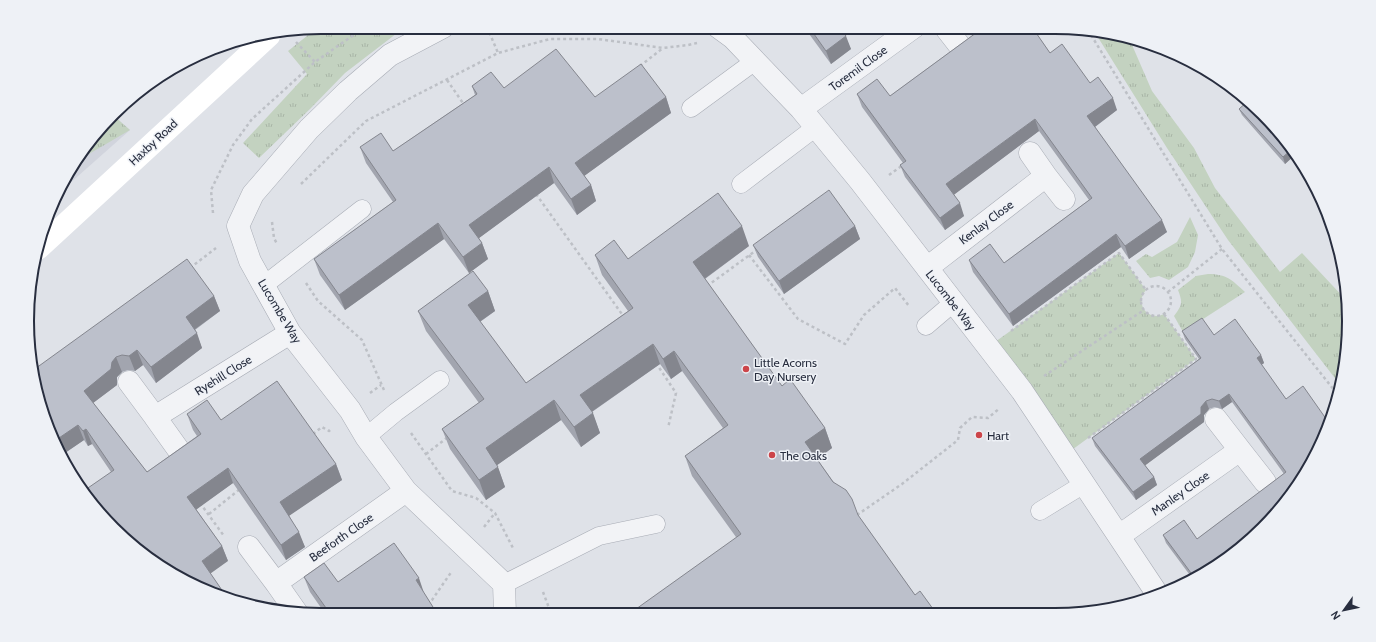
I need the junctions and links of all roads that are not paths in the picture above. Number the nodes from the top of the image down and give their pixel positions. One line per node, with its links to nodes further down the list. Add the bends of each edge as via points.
1 (430, 34): 18 (street, Lucombe Way, via 390,55 348,91 309,129 253,194 238,226 250,261)
2 (727, 34): 7 (street, Lucombe Way)
3 (904, 34): 9 (street, Toremil Close)
4 (950, 34): 6 (street)
5 (265, 40): 16 (street, Haxby Road)
6 (959, 45)
7 (756, 61): 8 (lane); 9 (street, Lucombe Way)
8 (691, 108)
9 (801, 109): 10 (street, Lucombe Way)
10 (816, 127): 13 (lane); 17 (street, Lucombe Way)
11 (1030, 153): 12 (street)
12 (1046, 176): 14 (street); 17 (street, Kenlay Close)
13 (740, 184)
14 (1064, 199)
15 (362, 210): 18 (lane)
16 (45, 242)
17 (926, 268): 19 (street, Lucombe Way)
18 (263, 286): 21 (street, Lucombe Way)
19 (953, 303): 20 (lane); 30 (street, Lucombe Way, via 1022,391)
20 (926, 326)
21 (290, 333): 24 (street, Ryehill Close); 26 (street, Lucombe Way, via 350,410)
22 (440, 380): 26 (lane)
23 (129, 382): 24 (street)
24 (155, 417): 28 (street)
25 (1216, 419): 27 (street)
26 (366, 437): 31 (street, Lucombe Way)
27 (1240, 450): 29 (street); 34 (street, Manley Close)
28 (180, 452)
29 (1264, 482)
30 (1084, 484): 32 (lane); 34 (street, Lucombe Way)
31 (406, 491): 36 (street, Beeforth Close); 37 (street, Lucombe Way)
32 (1040, 511)
33 (656, 524): 37 (lane, via 599,536)
34 (1119, 536): 38 (street, Lucombe Way)
35 (249, 547): 36 (street)
36 (276, 583): 39 (street)
37 (504, 584): 40 (street)
38 (1155, 590)
39 (292, 606)
40 (505, 608)

